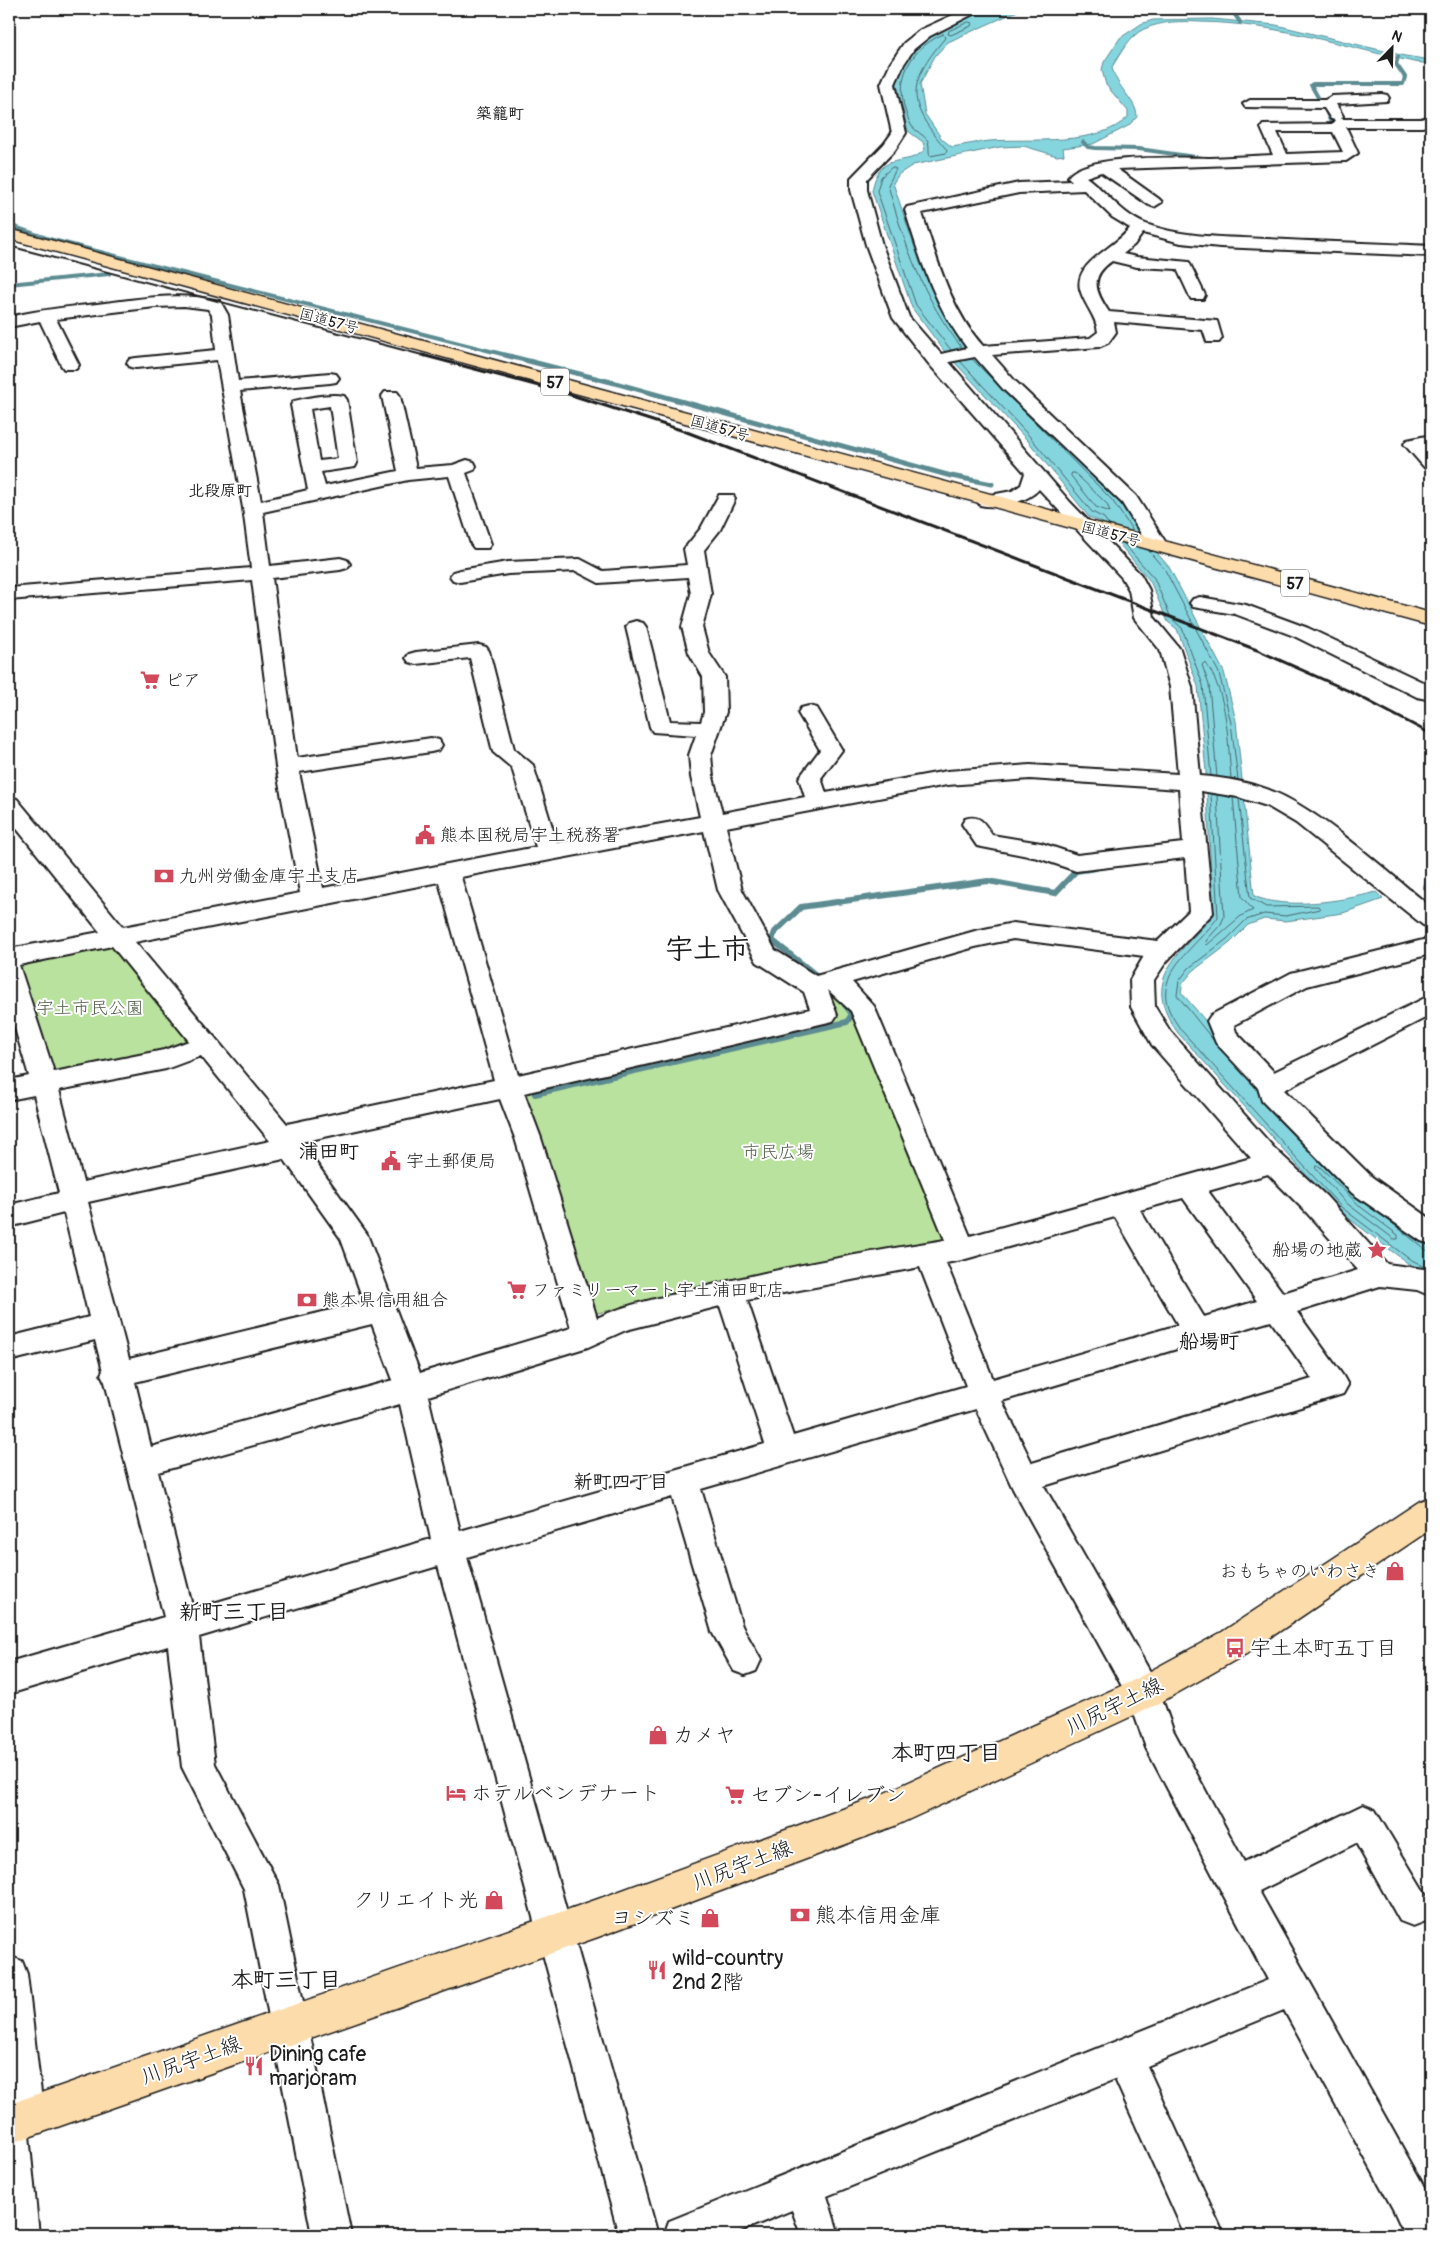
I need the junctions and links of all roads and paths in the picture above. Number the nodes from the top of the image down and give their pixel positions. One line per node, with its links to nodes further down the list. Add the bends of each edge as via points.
1 (976, 9): 22 (street, via 925,33 909,46 888,84 899,133 860,178 859,190 874,245 901,318)
2 (1382, 98): 4 (street, via 1332,100)
3 (1250, 104): 4 (street)
4 (1329, 104): 6 (street)
5 (1431, 120): 6 (street)
6 (1339, 125): 7 (street, via 1350,154); 7 (street, via 1268,128)
7 (1282, 159): 8 (street)
8 (1103, 166): 9 (street, via 1077,175); 10 (street)
9 (1087, 185): 11 (street, via 1118,214); 20 (street, via 1010,190 913,210 931,267 952,316)
10 (1154, 202)
11 (1139, 227): 13 (street, via 1196,241); 14 (street, via 1128,242)
12 (9, 234): 35 (main road, 国道57号 / 57)
13 (1431, 251)
14 (1109, 255): 15 (street, via 1137,262 1183,265); 17 (street, via 1097,262 1088,278 1089,292)
15 (1197, 295)
16 (46, 315): 18 (street); 21 (street, via 166,300 214,305 220,315); 24 (street)
17 (1103, 316): 19 (street, via 1163,324 1211,325); 20 (street, via 1107,332 1098,342)
18 (9, 322)
19 (1213, 338)
20 (978, 352): 22 (street); 39 (street, via 1129,500)
21 (226, 354): 23 (street); 26 (street)
22 (940, 359): 31 (street)
23 (136, 363)
24 (70, 365)
25 (330, 378): 26 (street)
26 (230, 386): 36 (street)
27 (391, 396): 32 (street)
28 (1431, 440): 29 (street, via 1413,444)
29 (1431, 463)
30 (311, 468): 33 (street)
31 (1034, 473): 35 (street, via 1030,488 1018,496); 37 (street)
32 (408, 474): 33 (street); 38 (street, via 462,468)
33 (318, 493): 36 (street)
34 (726, 499): 41 (street, via 710,530 694,549)
35 (987, 501): 37 (main road, 国道57号 / 57)
36 (254, 508): 42 (street)
37 (1093, 530): 39 (main road, 国道57号 / 57); 54 (street, via 1130,575 1139,590 1144,618 1170,649)
38 (481, 544)
39 (1158, 546): 46 (main road, 国道57号 / 57)
40 (340, 564): 42 (street)
41 (698, 570): 43 (street, via 599,577 580,565 508,568); 51 (street, via 701,594 692,627 699,653 714,678 715,712)
42 (260, 573): 44 (street); 53 (street)
43 (460, 576)
44 (9, 594)
45 (1200, 604): 49 (street, via 1239,609 1301,632)
46 (1431, 620)
47 (636, 627): 51 (street, via 661,727)
48 (416, 658): 60 (street, via 479,651 504,752 522,764)
49 (1431, 693)
50 (809, 713): 55 (street, via 831,750 810,778)
51 (709, 729): 57 (street, via 700,754)
52 (431, 745): 53 (street)
53 (287, 767): 62 (street)
54 (1201, 784): 55 (street, via 1062,773 974,775); 59 (street); 63 (street, via 1242,790 1275,801 1304,818)
55 (818, 803): 57 (street)
56 (9, 804): 64 (street)
57 (712, 822): 60 (street); 69 (street, via 730,890 766,956)
58 (973, 824): 59 (street, via 985,841 1041,851 1076,863)
59 (1195, 849): 66 (street, via 1201,913)
60 (549, 853): 61 (street)
61 (448, 872): 62 (street); 74 (street)
62 (313, 899): 64 (street)
63 (1431, 919)
64 (115, 936): 67 (street); 71 (street)
65 (1431, 946): 73 (street, via 1300,979 1220,1021 1225,1036)
66 (1163, 950): 69 (street, via 1014,931 974,939); 77 (street, via 1142,980 1143,1007 1162,1038)
67 (9, 958)
68 (9, 969): 72 (street)
69 (824, 982): 74 (street, via 824,1015); 83 (street, via 862,1006)
70 (1431, 1004): 73 (street)
71 (206, 1045): 72 (street, via 166,1059); 76 (street)
72 (44, 1082): 75 (street); 79 (street)
73 (1271, 1085): 82 (street, via 1271,1094 1362,1184)
74 (509, 1087): 76 (street); 92 (street, via 528,1138)
75 (9, 1090)
76 (285, 1142): 79 (street); 89 (street, via 353,1234)
77 (1273, 1162): 78 (street); 85 (street, via 1316,1204)
78 (1190, 1186): 80 (street); 88 (street)
79 (73, 1197): 81 (street); 90 (street)
80 (1122, 1204): 83 (street); 91 (street)
81 (9, 1216)
82 (1431, 1232)
83 (962, 1249): 84 (street)
84 (930, 1255): 87 (street, via 889,1260); 96 (street)
85 (1380, 1276): 86 (street, via 1424,1279); 88 (street)
86 (1431, 1285)
87 (730, 1292): 92 (street, via 620,1320); 97 (street)
88 (1277, 1307): 91 (street); 99 (street, via 1333,1385)
89 (380, 1310): 94 (street); 95 (street)
90 (106, 1325): 93 (street); 94 (street)
91 (1197, 1332): 96 (street)
92 (588, 1335): 95 (street)
93 (9, 1348)
94 (116, 1374): 98 (street)
95 (411, 1388): 98 (street); 102 (street)
96 (984, 1394): 97 (street); 99 (street)
97 (784, 1452): 100 (street)
98 (141, 1463): 103 (street)
99 (1024, 1479): 106 (street)
100 (683, 1481): 102 (street); 104 (street, via 728,1632)
101 (1431, 1510): 106 (main road, 川尻宇土線, via 1234,1643)
102 (449, 1548): 103 (street); 109 (street)
103 (182, 1627): 105 (street); 112 (street, via 199,1767 261,1885)
104 (746, 1660)
105 (9, 1678)
106 (1144, 1693): 107 (street, via 1158,1736); 109 (main road, 川尻宇土線, via 884,1812)
107 (1236, 1884): 108 (street, via 1364,1822); 111 (street)
108 (1413, 1908)
109 (555, 1932): 112 (main road, 川尻宇土線); 118 (street)
110 (9, 1974): 114 (street)
111 (1292, 1989): 113 (street); 122 (street)
112 (288, 2026): 114 (main road, 川尻宇土線); 117 (street)
113 (1124, 2058): 115 (street); 121 (street)
114 (14, 2123): 116 (street)
115 (804, 2186): 119 (street); 120 (street)
116 (20, 2235)
117 (330, 2235)
118 (639, 2235)
119 (683, 2235)
120 (820, 2235)
121 (1205, 2235)
122 (1425, 2235)

